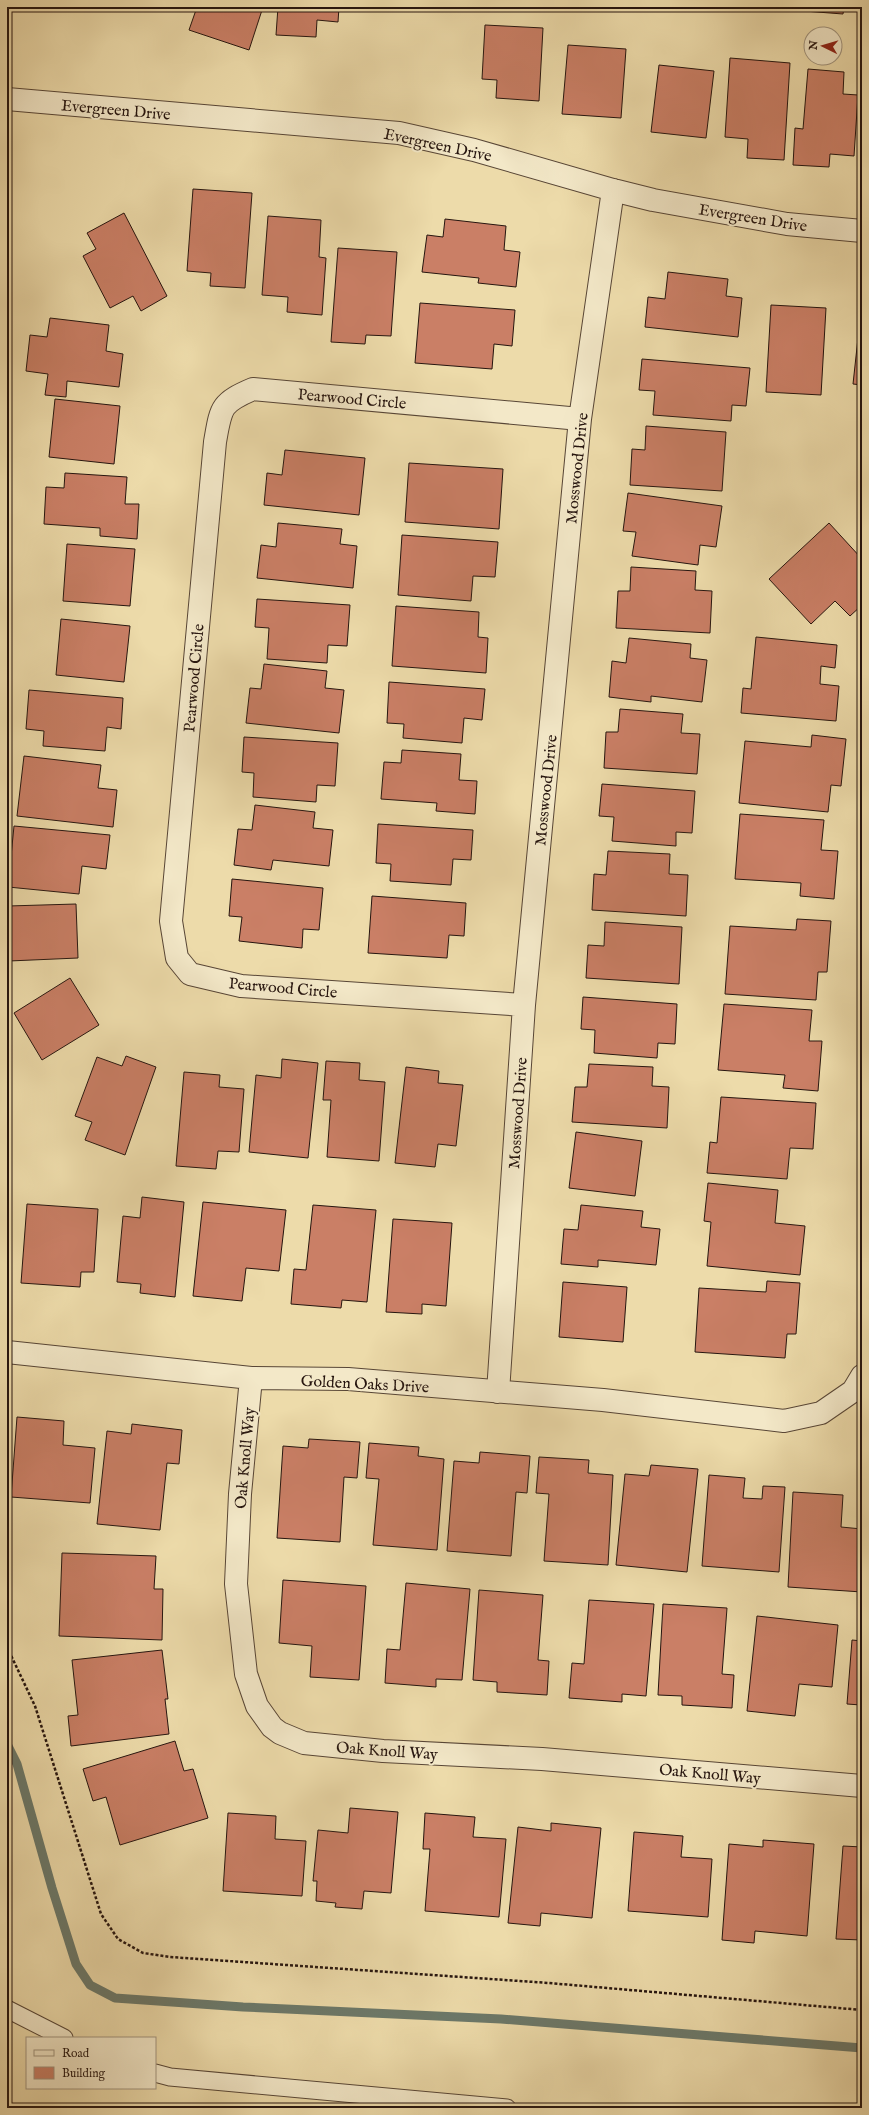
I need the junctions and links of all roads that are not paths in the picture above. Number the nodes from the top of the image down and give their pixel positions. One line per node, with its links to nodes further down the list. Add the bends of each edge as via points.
1 (7, 99): 2 (street, Evergreen Drive, via 399,133 474,150)
2 (613, 190): 3 (street, Evergreen Drive, via 653,200 787,224); 4 (street, Mosswood Drive)
3 (862, 231)
4 (580, 419): 5 (street, Mosswood Drive); 5 (street, Pearwood Circle, via 253,389 231,399 221,411 215,442 171,921 177,958 190,974 241,986)
5 (524, 1005): 9 (street, Mosswood Drive)
6 (7, 1352): 8 (street, Golden Oaks Drive)
7 (862, 1376): 9 (street, Golden Oaks Drive, via 853,1391 821,1413 784,1421 603,1400)
8 (251, 1378): 9 (street, Golden Oaks Drive, via 348,1379); 10 (street, Oak Knoll Way, via 240,1494 236,1584 246,1674 257,1706 272,1727 280,1733 304,1743 383,1751 542,1759)
9 (498, 1392)
10 (862, 1786)
11 (7, 2009): 12 (lane)
12 (62, 2037)
13 (156, 2073): 14 (lane, via 194,2079)
14 (507, 2108)

